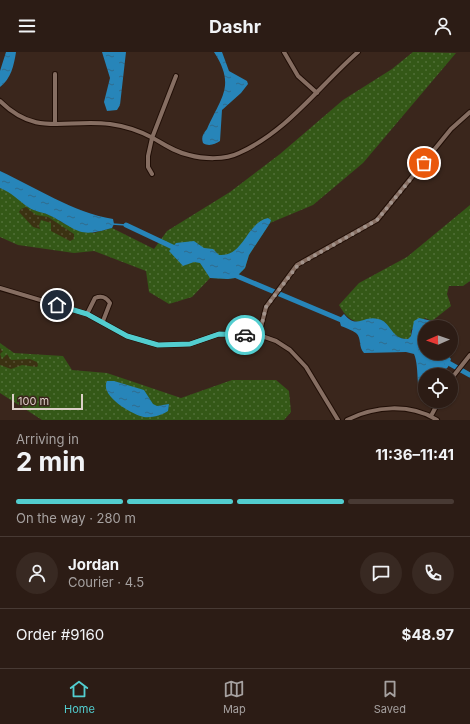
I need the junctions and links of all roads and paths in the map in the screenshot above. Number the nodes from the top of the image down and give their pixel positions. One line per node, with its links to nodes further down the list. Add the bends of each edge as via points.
1 (284, 52): 5 (street, via 298,76)
2 (358, 52): 5 (street)
3 (55, 74): 8 (street)
4 (176, 76): 9 (street)
5 (317, 93): 9 (street, via 274,131 238,154 194,156 177,152)
6 (0, 101): 8 (street, via 21,118 45,125)
7 (470, 112): 14 (street, via 452,129 377,220 298,265 266,307)
8 (55, 124): 9 (street, via 111,124)
9 (152, 138): 10 (street, via 147,161)
10 (152, 174)
11 (0, 288): 12 (street)
12 (87, 314): 13 (street); 13 (street, via 95,298 102,296 110,303)
13 (103, 321): 14 (street, via 127,336 158,345 190,344 219,334)
14 (259, 335): 19 (street, via 276,341 298,357)
15 (470, 355): 16 (street)
16 (458, 370)
17 (435, 408): 18 (street)
18 (431, 416): 20 (street, via 411,410 383,409 369,411); 21 (street)
19 (338, 420)
20 (346, 420)
21 (437, 420)

